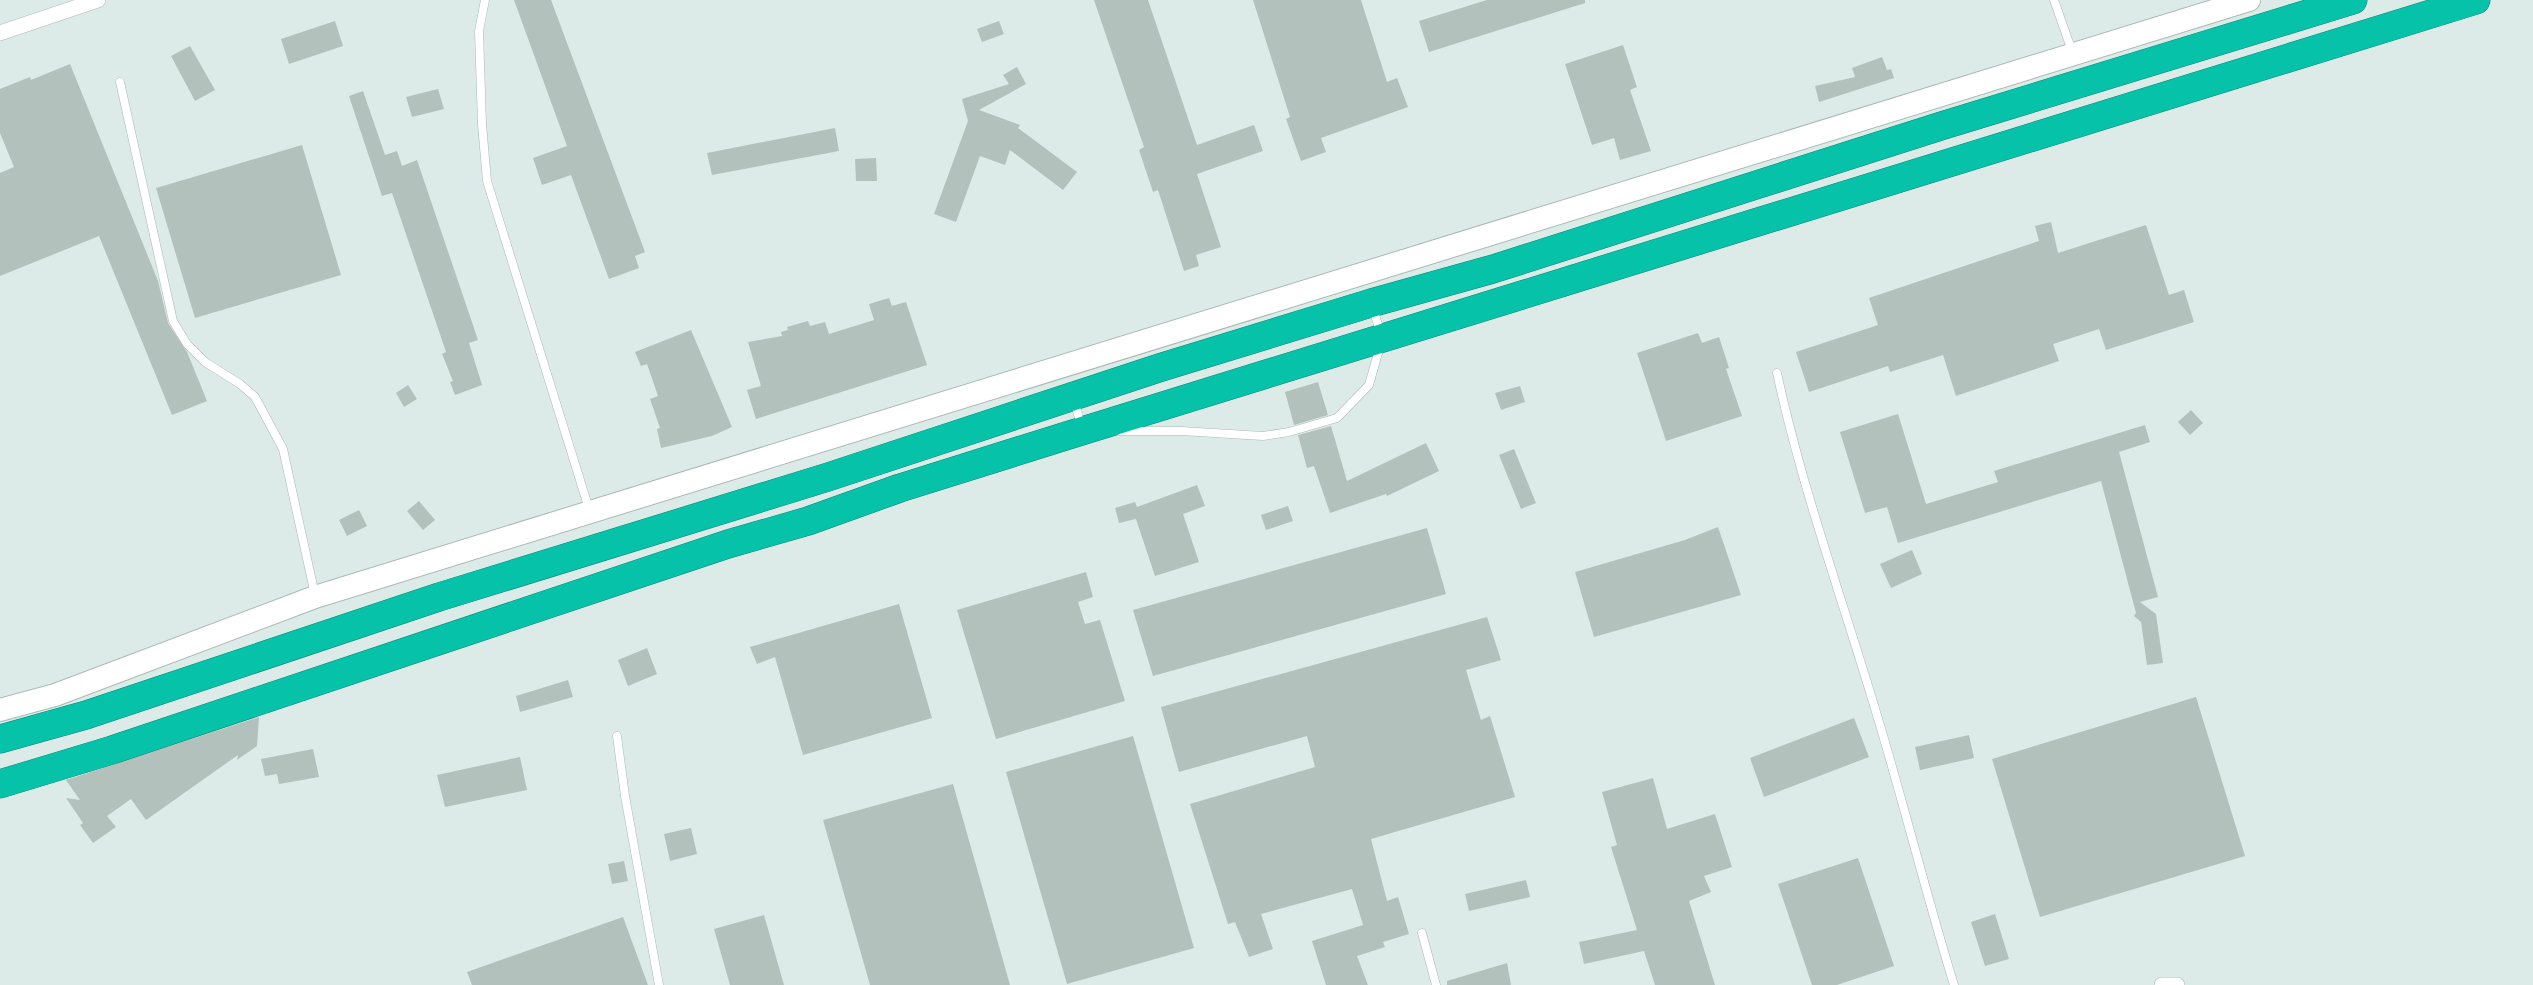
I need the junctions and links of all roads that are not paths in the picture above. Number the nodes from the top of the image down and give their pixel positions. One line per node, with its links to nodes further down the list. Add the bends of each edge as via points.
1 (98, 0): 7 (street)
2 (485, 0): 17 (lane, via 479,31 487,181)
3 (2054, 0): 8 (lane)
4 (2249, 0): 8 (main road)
5 (2353, 0): 9 (highway)
6 (2476, 0): 11 (highway)
7 (0, 33)
8 (2073, 53): 17 (main road)
9 (2092, 79): 11 (highway); 12 (highway, via 1493,269)
10 (120, 82): 18 (lane, via 173,321 187,344 205,362 255,397 283,448)
11 (2104, 115): 13 (highway)
12 (1371, 303): 13 (lane); 15 (highway)
13 (1382, 339): 16 (highway); 16 (lane, via 1369,385 1337,418 1263,436 1181,431)
14 (1777, 372): 26 (lane, via 1818,525 1895,771 1911,839)
15 (1074, 397): 16 (lane); 21 (highway, via 755,501 439,597 86,715)
16 (1082, 431): 22 (highway)
17 (591, 514): 18 (main road)
18 (315, 597): 19 (main road, via 55,695)
19 (0, 710)
20 (617, 736): 24 (lane)
21 (0, 739)
22 (0, 784)
23 (1422, 933): 25 (lane)
24 (659, 985)
25 (1436, 985)
26 (1954, 985)
27 (2162, 985): 28 (street)
28 (2177, 985)

